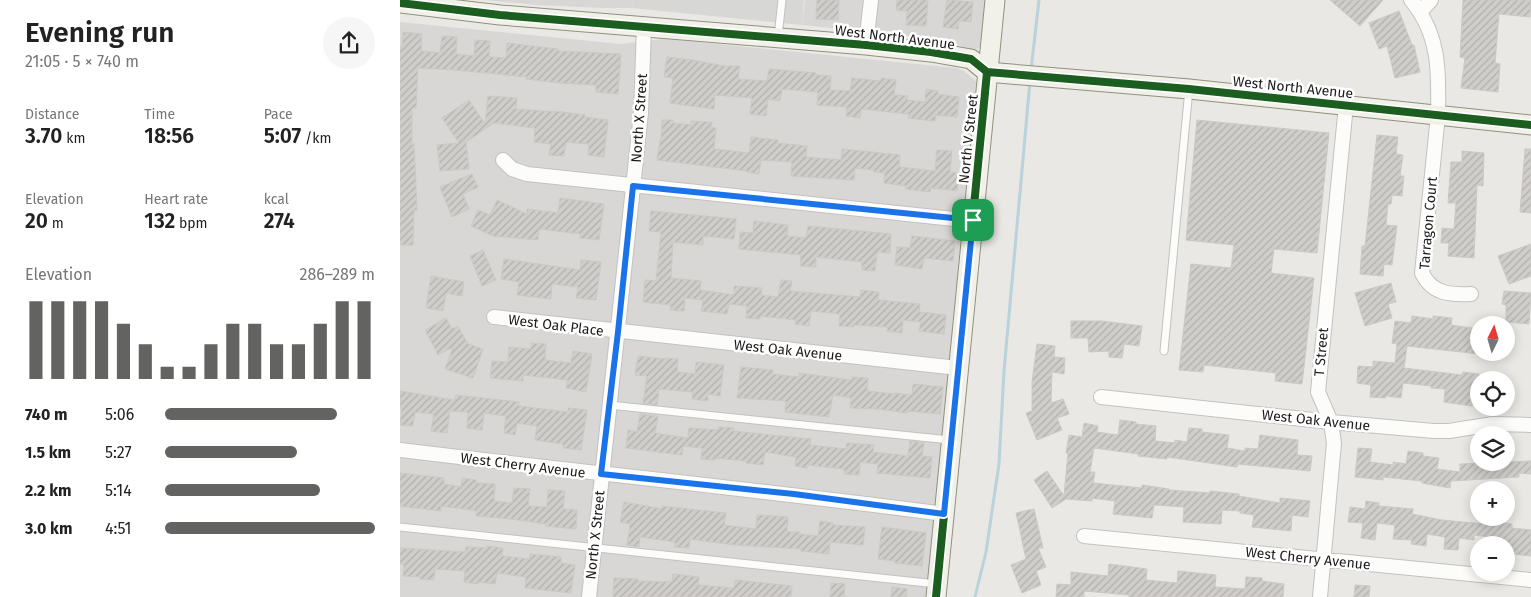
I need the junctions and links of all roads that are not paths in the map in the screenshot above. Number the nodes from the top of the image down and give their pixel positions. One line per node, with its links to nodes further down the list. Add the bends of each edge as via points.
1 (782, 0): 9 (lane)
2 (871, 0): 10 (street)
3 (995, 0): 11 (street, North V Street)
4 (1411, 0): 7 (street, Tarragon Court)
5 (1431, 0): 7 (street)
6 (400, 3): 8 (street, West North Avenue, via 500,15)
7 (1420, 11): 14 (street, Tarragon Court, via 1433,36 1438,64)
8 (644, 26): 9 (street, West North Avenue); 17 (street, North X Street, via 641,113)
9 (778, 37): 10 (street, West North Avenue)
10 (866, 45): 11 (street, West North Avenue, via 971,59)
11 (996, 72): 12 (street, West North Avenue); 18 (street, North V Street)
12 (1189, 88): 13 (street, West North Avenue); 22 (lane)
13 (1346, 105): 14 (street, West North Avenue); 26 (street, T Street, via 1318,392)
14 (1438, 115): 15 (street, West North Avenue); 19 (street, Tarragon Court, via 1422,273 1434,289)
15 (1531, 125)
16 (503, 160): 17 (street, via 512,169 527,174)
17 (633, 186): 18 (street); 21 (street, North X Street)
18 (973, 220): 23 (street, North V Street)
19 (1472, 294)
20 (494, 317): 21 (street, West Oak Place)
21 (618, 332): 23 (street, West Oak Avenue); 25 (street, North X Street)
22 (1164, 351)
23 (958, 368): 28 (street, North V Street)
24 (1101, 397): 26 (street, West Oak Avenue)
25 (609, 405): 28 (lane); 30 (street, North X Street)
26 (1331, 422): 27 (street, West Oak Avenue, via 1434,431 1494,424); 35 (street, T Street, via 1334,443)
27 (1531, 425)
28 (952, 440): 31 (street, North V Street)
29 (400, 450): 30 (street, West Cherry Avenue)
30 (601, 474): 31 (street, West Cherry Avenue); 34 (street, North X Street)
31 (944, 514): 37 (street, North V Street)
32 (400, 527): 34 (lane)
33 (1084, 536): 35 (street, West Cherry Avenue)
34 (594, 547): 37 (lane); 38 (street, North X Street)
35 (1324, 560): 36 (street, West Cherry Avenue); 39 (street, T Street)
36 (1531, 580)
37 (937, 591)
38 (590, 597)
39 (1320, 597)

